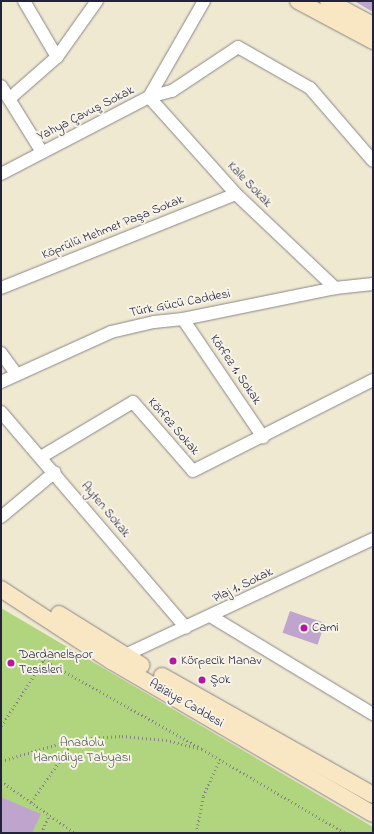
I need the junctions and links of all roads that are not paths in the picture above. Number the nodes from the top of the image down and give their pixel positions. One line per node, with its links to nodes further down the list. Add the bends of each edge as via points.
1 (24, 1): 8 (street)
2 (97, 1): 8 (street)
3 (204, 1): 10 (street, Yahya Çavuş Sokak)
4 (298, 1): 7 (street)
5 (328, 1): 6 (street)
6 (373, 25)
7 (373, 41)
8 (57, 57): 11 (street)
9 (1, 86): 11 (street)
10 (149, 97): 12 (street, Yahya Çavuş Sokak); 13 (street, via 172,91 238,46 310,88); 15 (street, Kale Sokak)
11 (9, 99): 12 (street)
12 (42, 152): 14 (street, Yahya Çavuş Sokak)
13 (373, 161)
14 (1, 174)
15 (236, 194): 17 (street, Köprülü Mehmet Paşa Sokak); 18 (street, Kale Sokak)
16 (373, 284): 18 (street, Türk Gücü Caddesi)
17 (1, 288)
18 (335, 288): 19 (street, Türk Gücü Caddesi)
19 (183, 319): 21 (street, Türk Gücü Caddesi, via 154,322 111,332); 25 (street, Körfez 1. Sokak)
20 (1, 353): 21 (street)
21 (16, 374): 23 (street, Türk Gücü Caddesi)
22 (373, 380): 25 (street, Körfez Sokak)
23 (1, 382)
24 (1, 412): 26 (street, Ayten Sokak)
25 (263, 437): 26 (street, Körfez Sokak, via 194,471 133,402)
26 (41, 457): 27 (street, Ayten Sokak)
27 (55, 472): 28 (street); 33 (street, Ayten Sokak)
28 (1, 517)
29 (373, 539): 32 (street, Plaj 1. Sokak)
30 (1, 577): 34 (street, Aziziye Caddesi)
31 (1, 589): 34 (street, Aziziye Caddesi)
32 (212, 617): 33 (street, Plaj 1. Sokak); 35 (street)
33 (186, 628): 34 (street, Plaj 1. Sokak)
34 (118, 658): 36 (street, Aziziye Caddesi); 37 (street, Aziziye Caddesi)
35 (373, 714)
36 (373, 795)
37 (373, 814)

